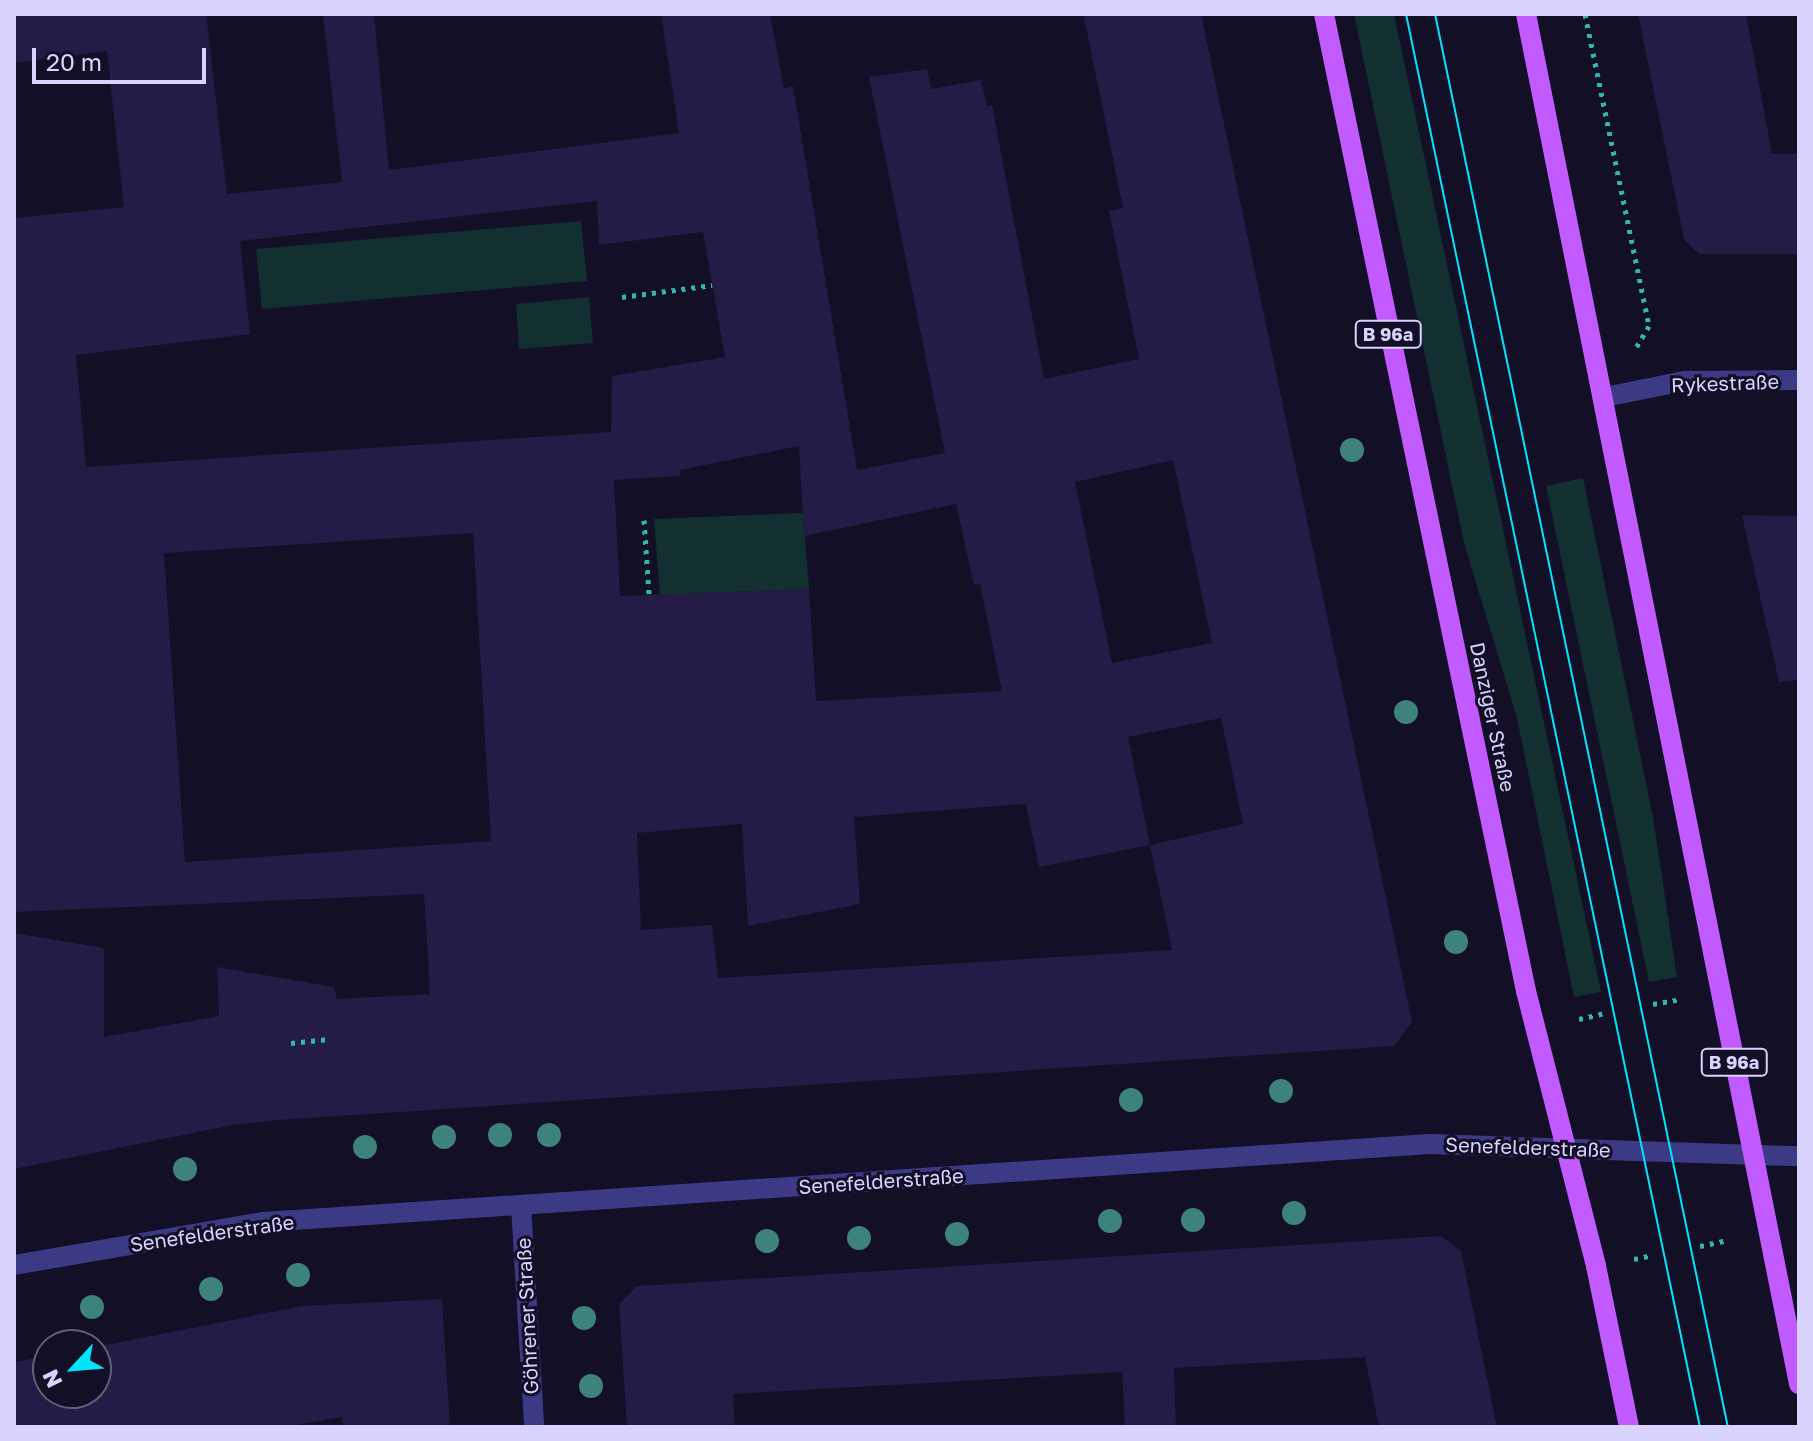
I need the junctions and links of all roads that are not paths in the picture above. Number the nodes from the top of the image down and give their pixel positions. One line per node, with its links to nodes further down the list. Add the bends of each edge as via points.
1 (1324, 14): 5 (main road, Danziger Straße / B 96a, via 1526,991)
2 (1526, 14): 4 (main road, B 96a)
3 (1799, 380): 4 (street, Rykestraße, via 1684,381)
4 (1605, 397): 6 (main road, B 96a)
5 (1566, 1148): 6 (street, Senefelderstraße); 8 (street, Senefelderstraße, via 1429,1144); 12 (main road, Danziger Straße / B 96a)
6 (1752, 1154): 7 (street, Senefelderstraße); 10 (main road, B 96a)
7 (1799, 1156)
8 (521, 1205): 9 (street, Senefelderstraße, via 264,1222); 11 (street, Göhrener Straße)
9 (14, 1265)
10 (1799, 1384)
11 (534, 1427)
12 (1629, 1427)

